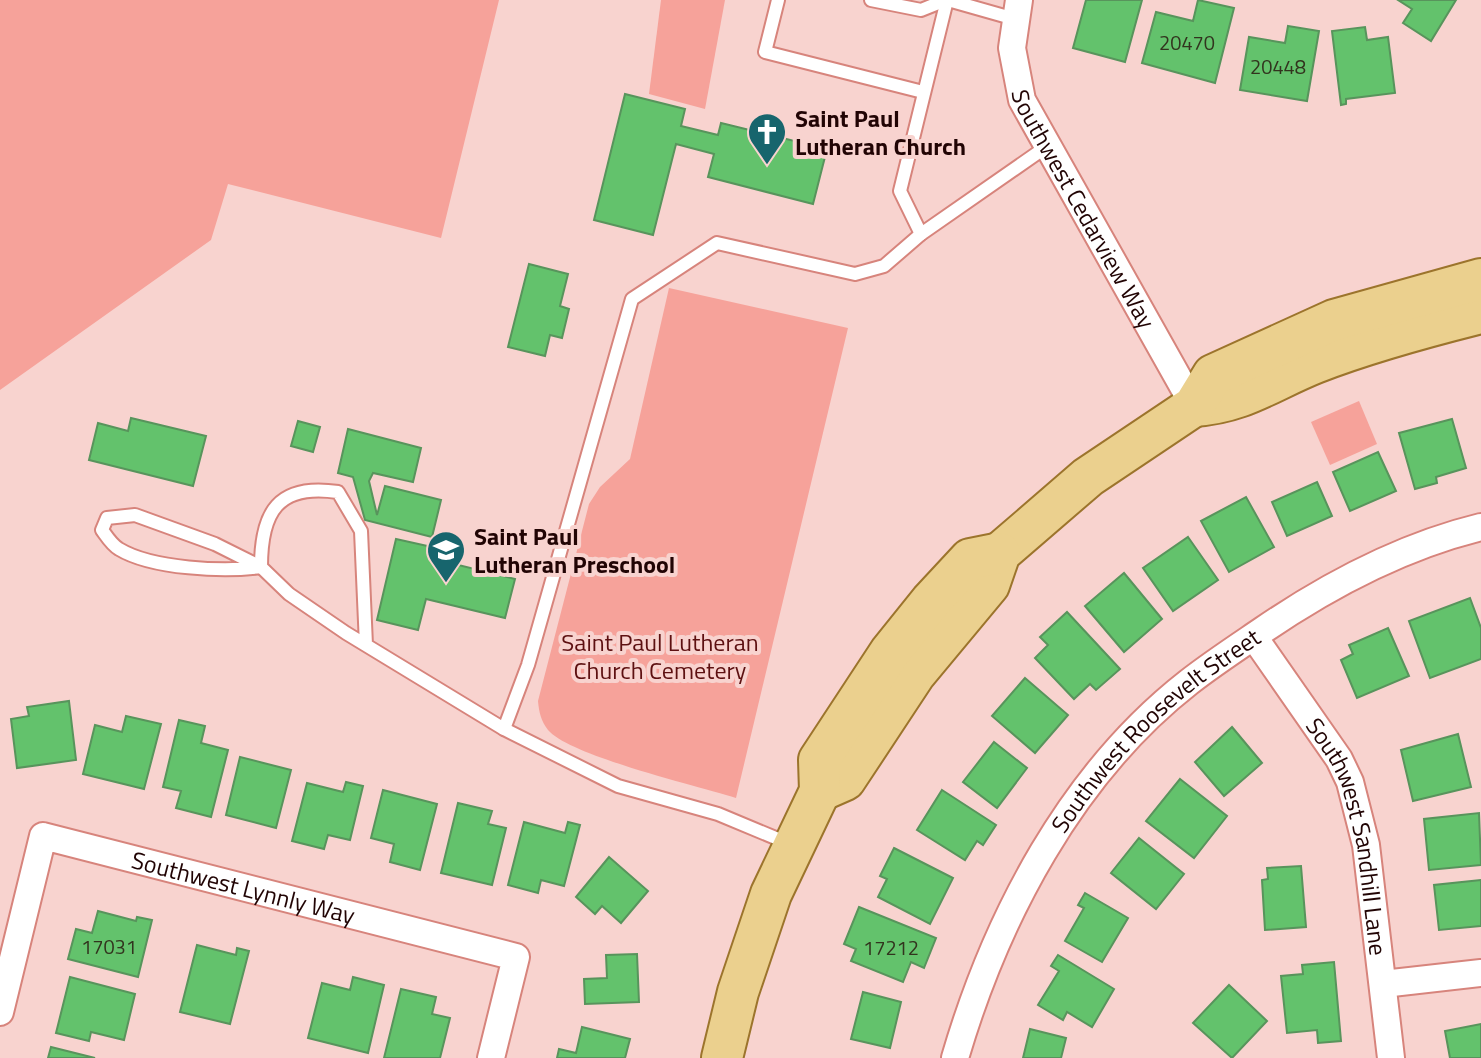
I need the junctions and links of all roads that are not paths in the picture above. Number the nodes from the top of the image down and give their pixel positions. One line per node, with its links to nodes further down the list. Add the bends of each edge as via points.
1 (778, 0): 5 (lane, via 765,52)
2 (871, 0): 3 (lane, via 921,10)
3 (947, 0): 4 (lane); 5 (lane)
4 (1017, 9): 6 (street, Southwest Cedarview Way, via 1014,70 1022,100)
5 (923, 92): 7 (lane, via 900,191)
6 (1046, 147): 7 (lane); 10 (street, Southwest Cedarview Way)
7 (921, 234): 15 (lane, via 884,266 855,274 717,243 632,299 528,665)
8 (1481, 279): 10 (main road, via 1390,302 1271,347 1213,375)
9 (1481, 313): 10 (main road, via 1391,336 1228,404)
10 (1194, 406): 16 (main road, via 1088,477 1000,553 970,559 890,652 819,760 820,791)
11 (1481, 527): 13 (street, Southwest Roosevelt Street, via 1439,538 1330,587)
12 (261, 567): 12 (lane, via 135,515 107,518 102,530 115,547 135,557 208,569); 14 (lane, via 289,594); 14 (lane, via 261,533 282,500 312,488 338,492 361,531)
13 (1254, 637): 18 (street, Southwest Sandhill Lane, via 1350,782 1366,845); 22 (street, Southwest Roosevelt Street, via 1160,708 1074,808 1002,927)
14 (366, 645): 15 (lane)
15 (504, 729): 16 (lane, via 618,786 704,809)
16 (793, 845): 21 (main road, via 753,942)
17 (1481, 973): 18 (street)
18 (1383, 984): 23 (street, Southwest Sandhill Lane)
19 (0, 1012): 20 (street, Southwest Lynnly Way, via 43,836 516,957)
20 (491, 1058)
21 (722, 1058)
22 (955, 1058)
23 (1391, 1058)

